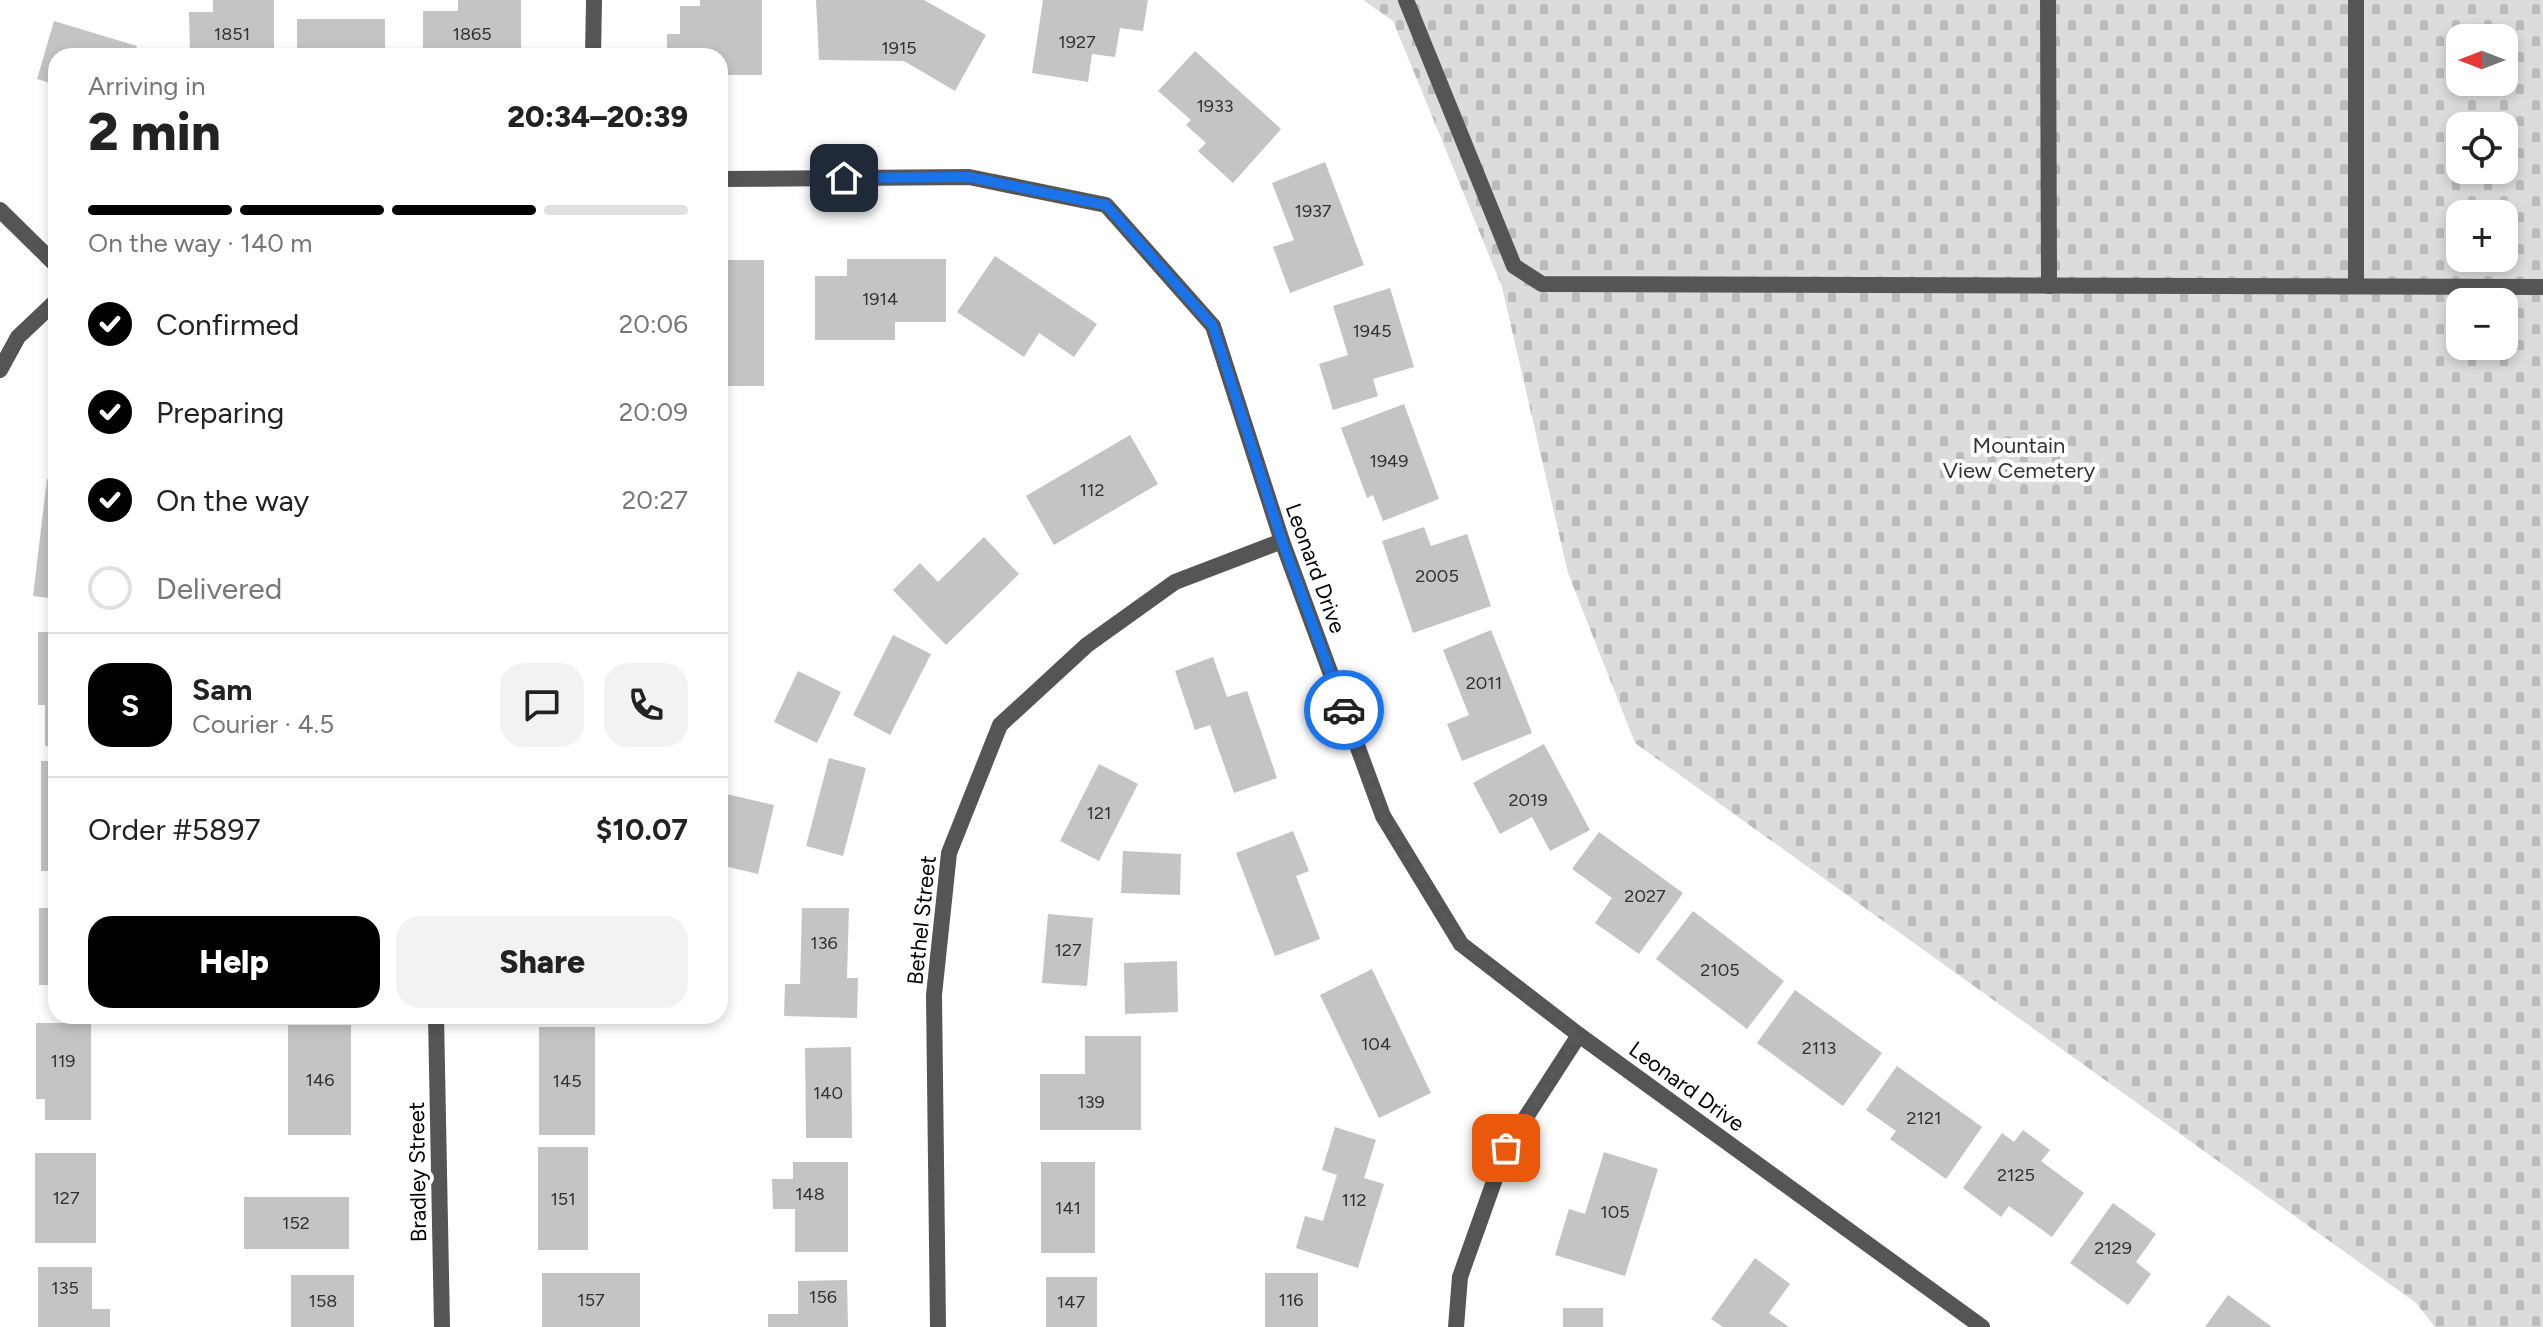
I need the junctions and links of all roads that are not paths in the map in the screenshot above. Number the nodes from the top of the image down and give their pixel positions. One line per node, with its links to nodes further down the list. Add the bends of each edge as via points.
1 (594, 0): 5 (street)
2 (1406, 0): 9 (street, via 1514,266 1542,284)
3 (2048, 0): 9 (street)
4 (2356, 0): 10 (street)
5 (593, 48)
6 (728, 179): 14 (street, Leonard Drive, via 969,177 1106,205 1213,326)
7 (0, 210): 8 (street)
8 (48, 257)
9 (2049, 286): 10 (street)
10 (2356, 286): 11 (street)
11 (2543, 287)
12 (48, 309): 13 (street, via 18,337)
13 (0, 370)
14 (1282, 541): 16 (street, Leonard Drive, via 1383,816 1461,944); 18 (street, Bethel Street, via 1175,582 1087,645 1000,725 949,853 934,995)
15 (436, 1024): 17 (street, Bradley Street)
16 (1579, 1035): 19 (street, via 1506,1148 1460,1277); 20 (street, Leonard Drive)
17 (442, 1327)
18 (938, 1327)
19 (1456, 1327)
20 (1982, 1327)

